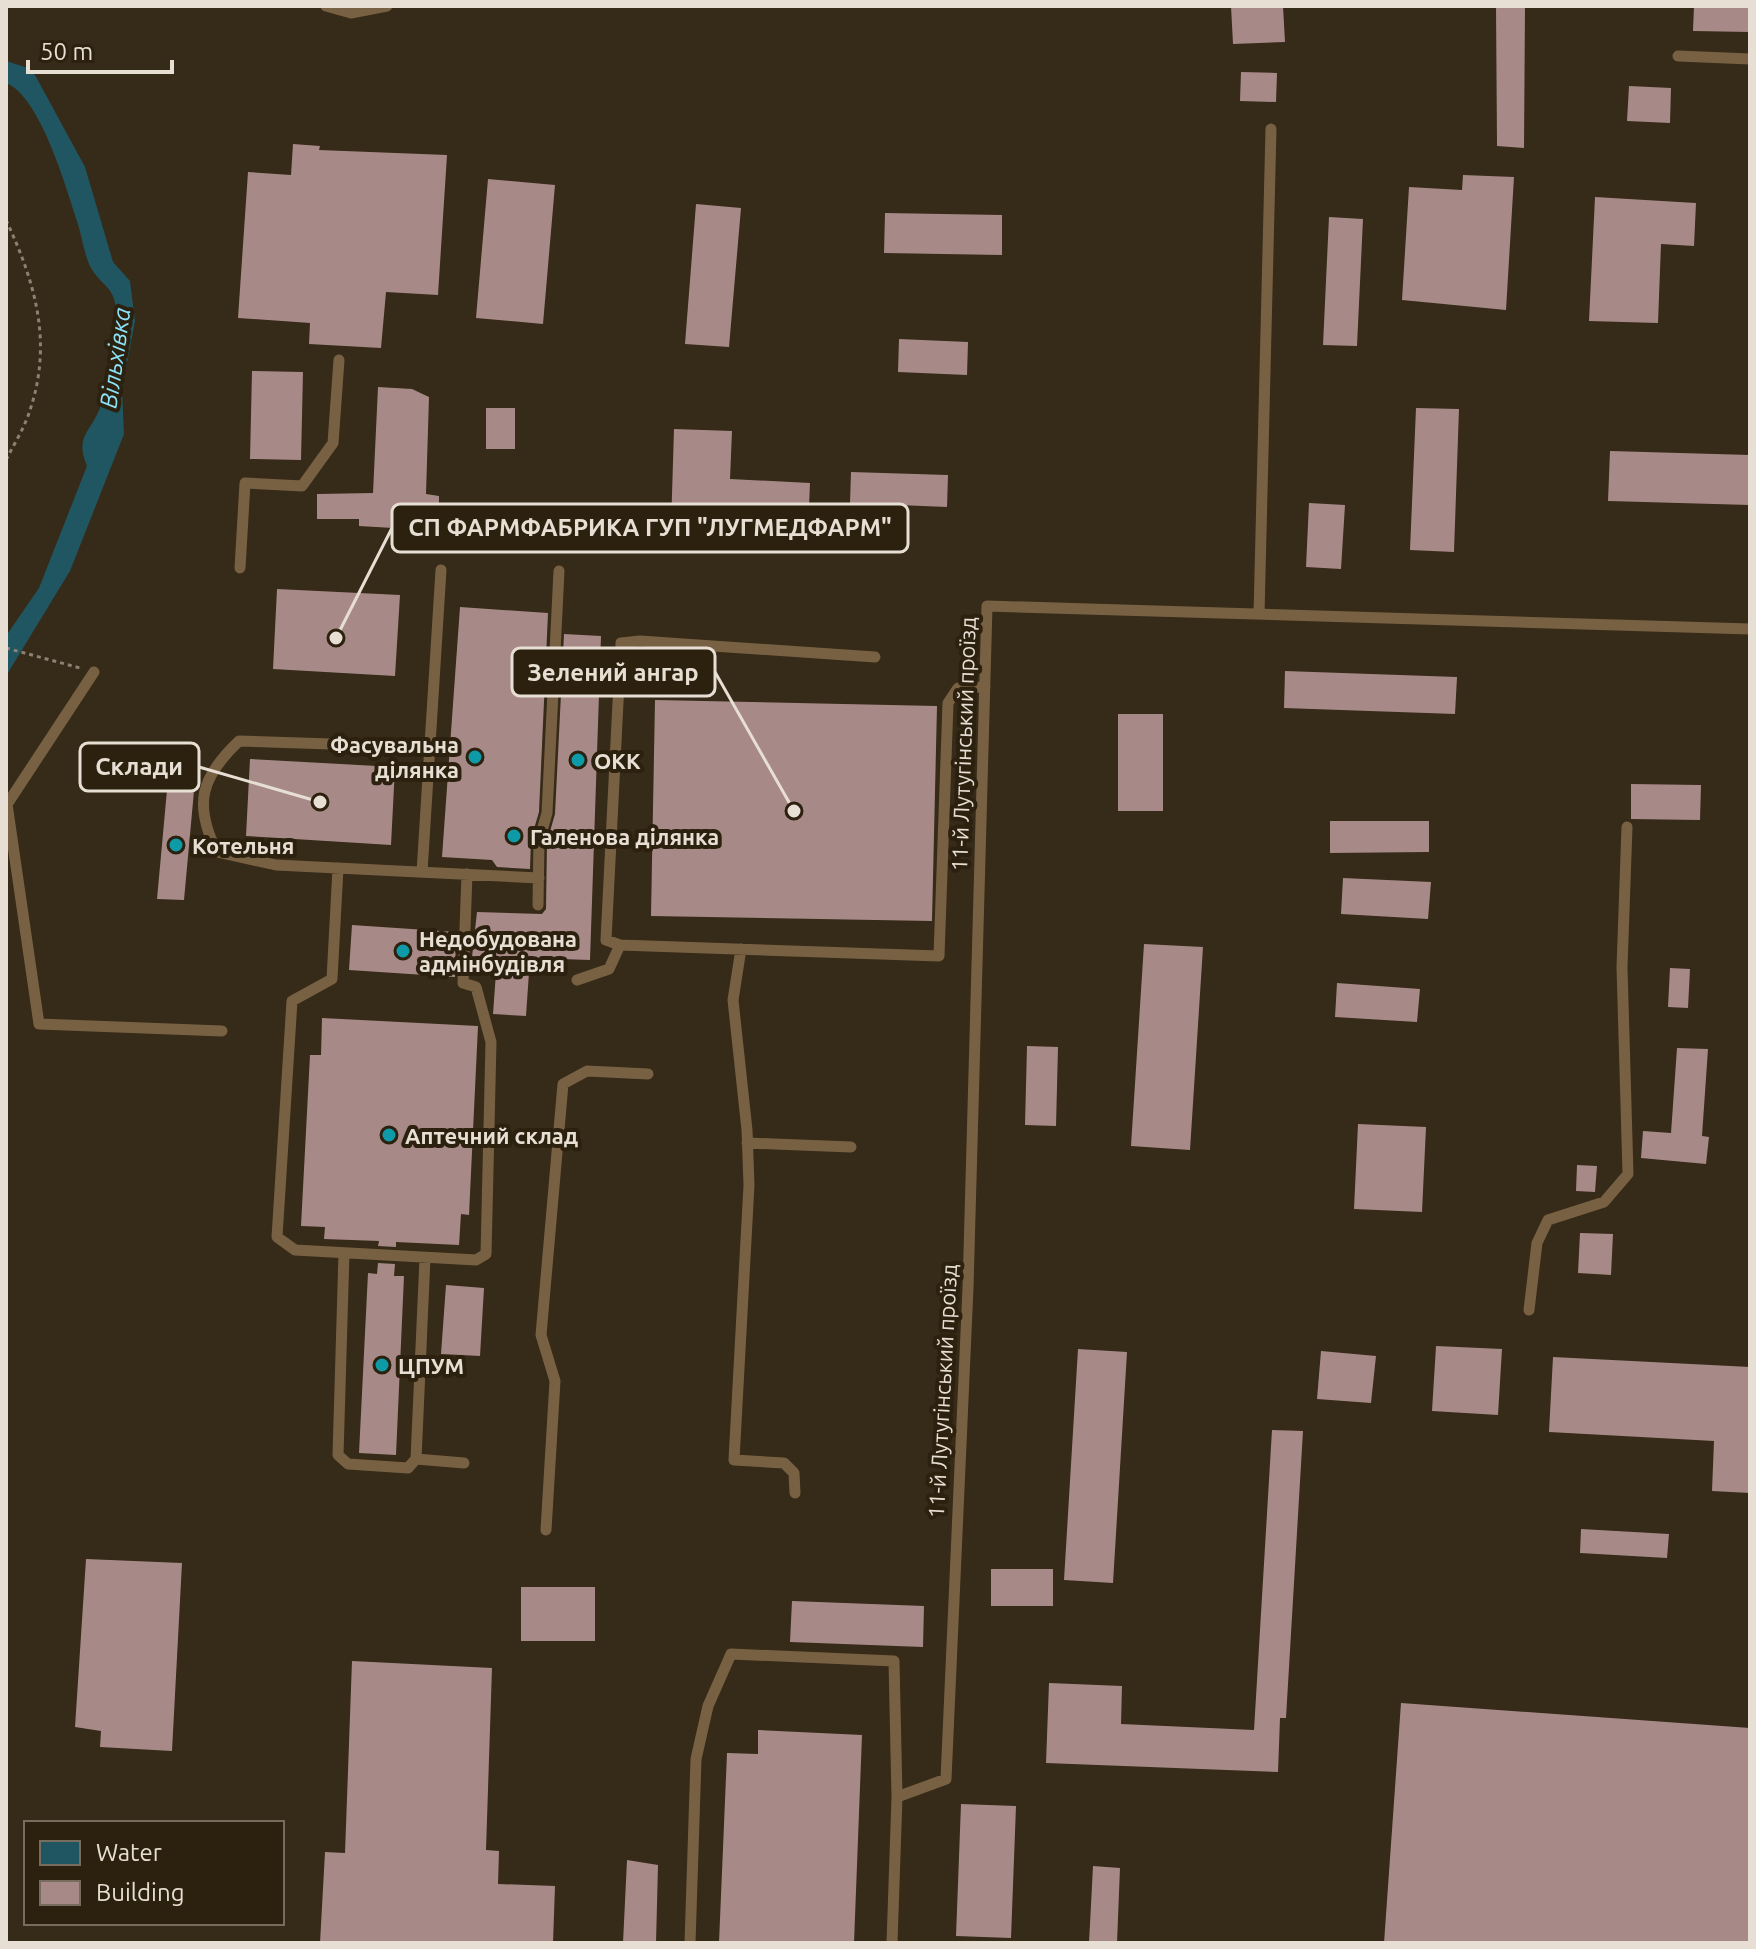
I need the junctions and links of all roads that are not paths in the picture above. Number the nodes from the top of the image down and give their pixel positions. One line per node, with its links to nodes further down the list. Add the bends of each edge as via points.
1 (326, 6): 2 (lane, via 351,13)
2 (387, 6)
3 (1678, 56): 4 (lane)
4 (1750, 59)
5 (1271, 129): 10 (lane)
6 (339, 360): 7 (lane, via 333,443 302,486 245,483)
7 (240, 568)
8 (441, 570): 19 (lane)
9 (559, 571): 21 (lane)
10 (1259, 614): 11 (lane, 11-й Лутугінський проїзд); 14 (lane, 11-й Лутугінський проїзд, via 987,606)
11 (1750, 629)
12 (875, 657): 23 (lane, via 621,643 606,940)
13 (94, 672): 16 (lane)
14 (985, 687): 24 (lane, via 958,688 948,703 939,956); 37 (lane, 11-й Лутугінський проїзд, via 968,1288 946,1779)
15 (331, 744): 18 (lane, via 239,741 218,761 202,793 205,828 217,852 276,865)
16 (6, 805): 26 (lane, via 39,1024)
17 (1627, 827): 32 (lane, via 1622,967 1628,1174 1604,1202 1548,1220 1537,1243)
18 (338, 868): 19 (lane); 30 (lane, via 332,979 292,1001 277,1237 295,1250)
19 (422, 872): 20 (lane)
20 (467, 874): 21 (lane); 31 (lane, via 463,983 476,987 491,1042 486,1254 476,1260)
21 (539, 878): 22 (lane)
22 (538, 905)
23 (620, 945): 24 (lane); 25 (lane, via 609,969)
24 (741, 949): 28 (lane, via 733,1000)
25 (577, 980)
26 (222, 1031)
27 (648, 1074): 36 (lane, via 587,1071 563,1084 541,1335 555,1381)
28 (747, 1143): 29 (lane); 35 (lane, via 734,1460 784,1463 794,1473)
29 (851, 1147)
30 (344, 1253): 31 (lane); 33 (lane, via 338,1455 348,1464 408,1468)
31 (425, 1258): 33 (lane)
32 (1529, 1310)
33 (416, 1459): 34 (lane)
34 (464, 1463)
35 (795, 1493)
36 (546, 1530)
37 (897, 1797): 38 (lane, via 894,1661 731,1654 708,1706 696,1759); 39 (lane)
38 (690, 1943)
39 (892, 1943)

